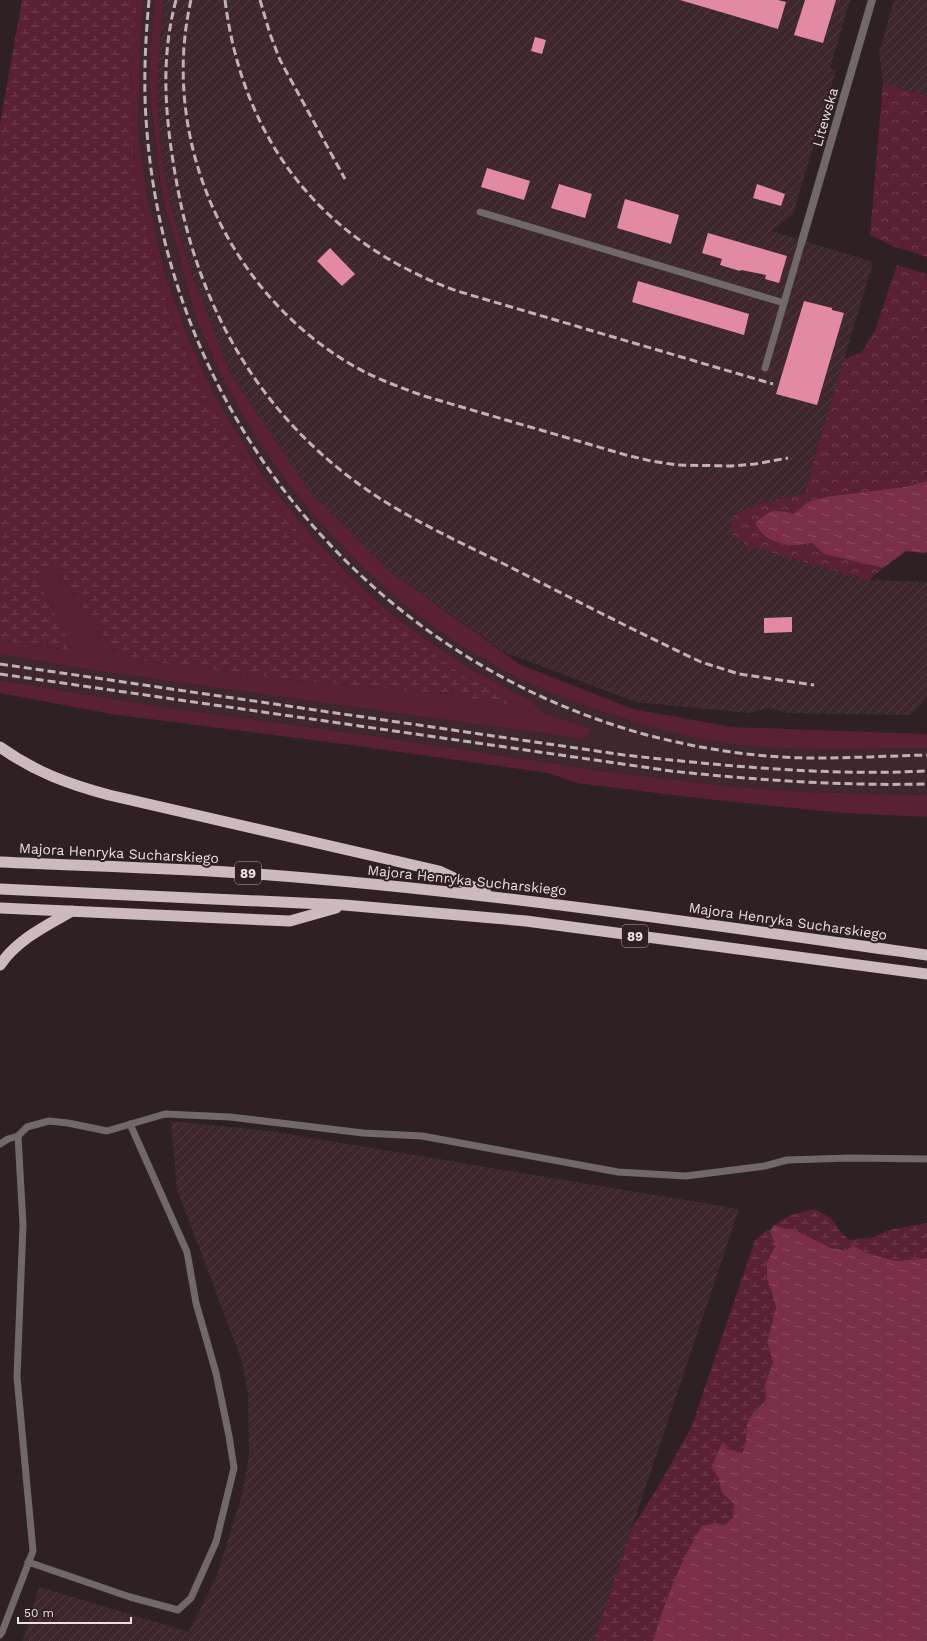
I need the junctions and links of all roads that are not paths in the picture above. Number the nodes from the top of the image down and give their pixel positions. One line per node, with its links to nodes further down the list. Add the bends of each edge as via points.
1 (872, 0): 3 (street, Litewska)
2 (480, 212): 4 (lane)
3 (802, 241): 4 (lane)
4 (784, 304): 5 (lane)
5 (765, 368)
6 (0, 747): 9 (highway, via 37,771 76,786 438,871)
7 (0, 862): 9 (highway, Majora Henryka Sucharskiego / 89, via 256,874)
8 (0, 889): 10 (highway, 89)
9 (496, 897): 13 (highway, Majora Henryka Sucharskiego / 89)
10 (344, 905): 12 (highway, via 290,921); 15 (highway, 89, via 526,921)
11 (0, 908): 12 (highway)
12 (73, 911): 14 (highway, via 25,939)
13 (927, 955)
14 (0, 965)
15 (926, 974)
16 (130, 1124): 17 (lane, via 107,1131 48,1121 27,1127); 19 (lane, via 165,1114 230,1117 363,1133 422,1136 618,1172 686,1176 765,1166 787,1160); 20 (lane, via 187,1252 196,1303 218,1380 234,1468 216,1542 191,1598 178,1610)
17 (18, 1136): 18 (lane); 20 (lane, via 23,1225 18,1377 33,1551)
18 (0, 1144)
19 (927, 1159)
20 (28, 1562): 21 (lane)
21 (0, 1635)

